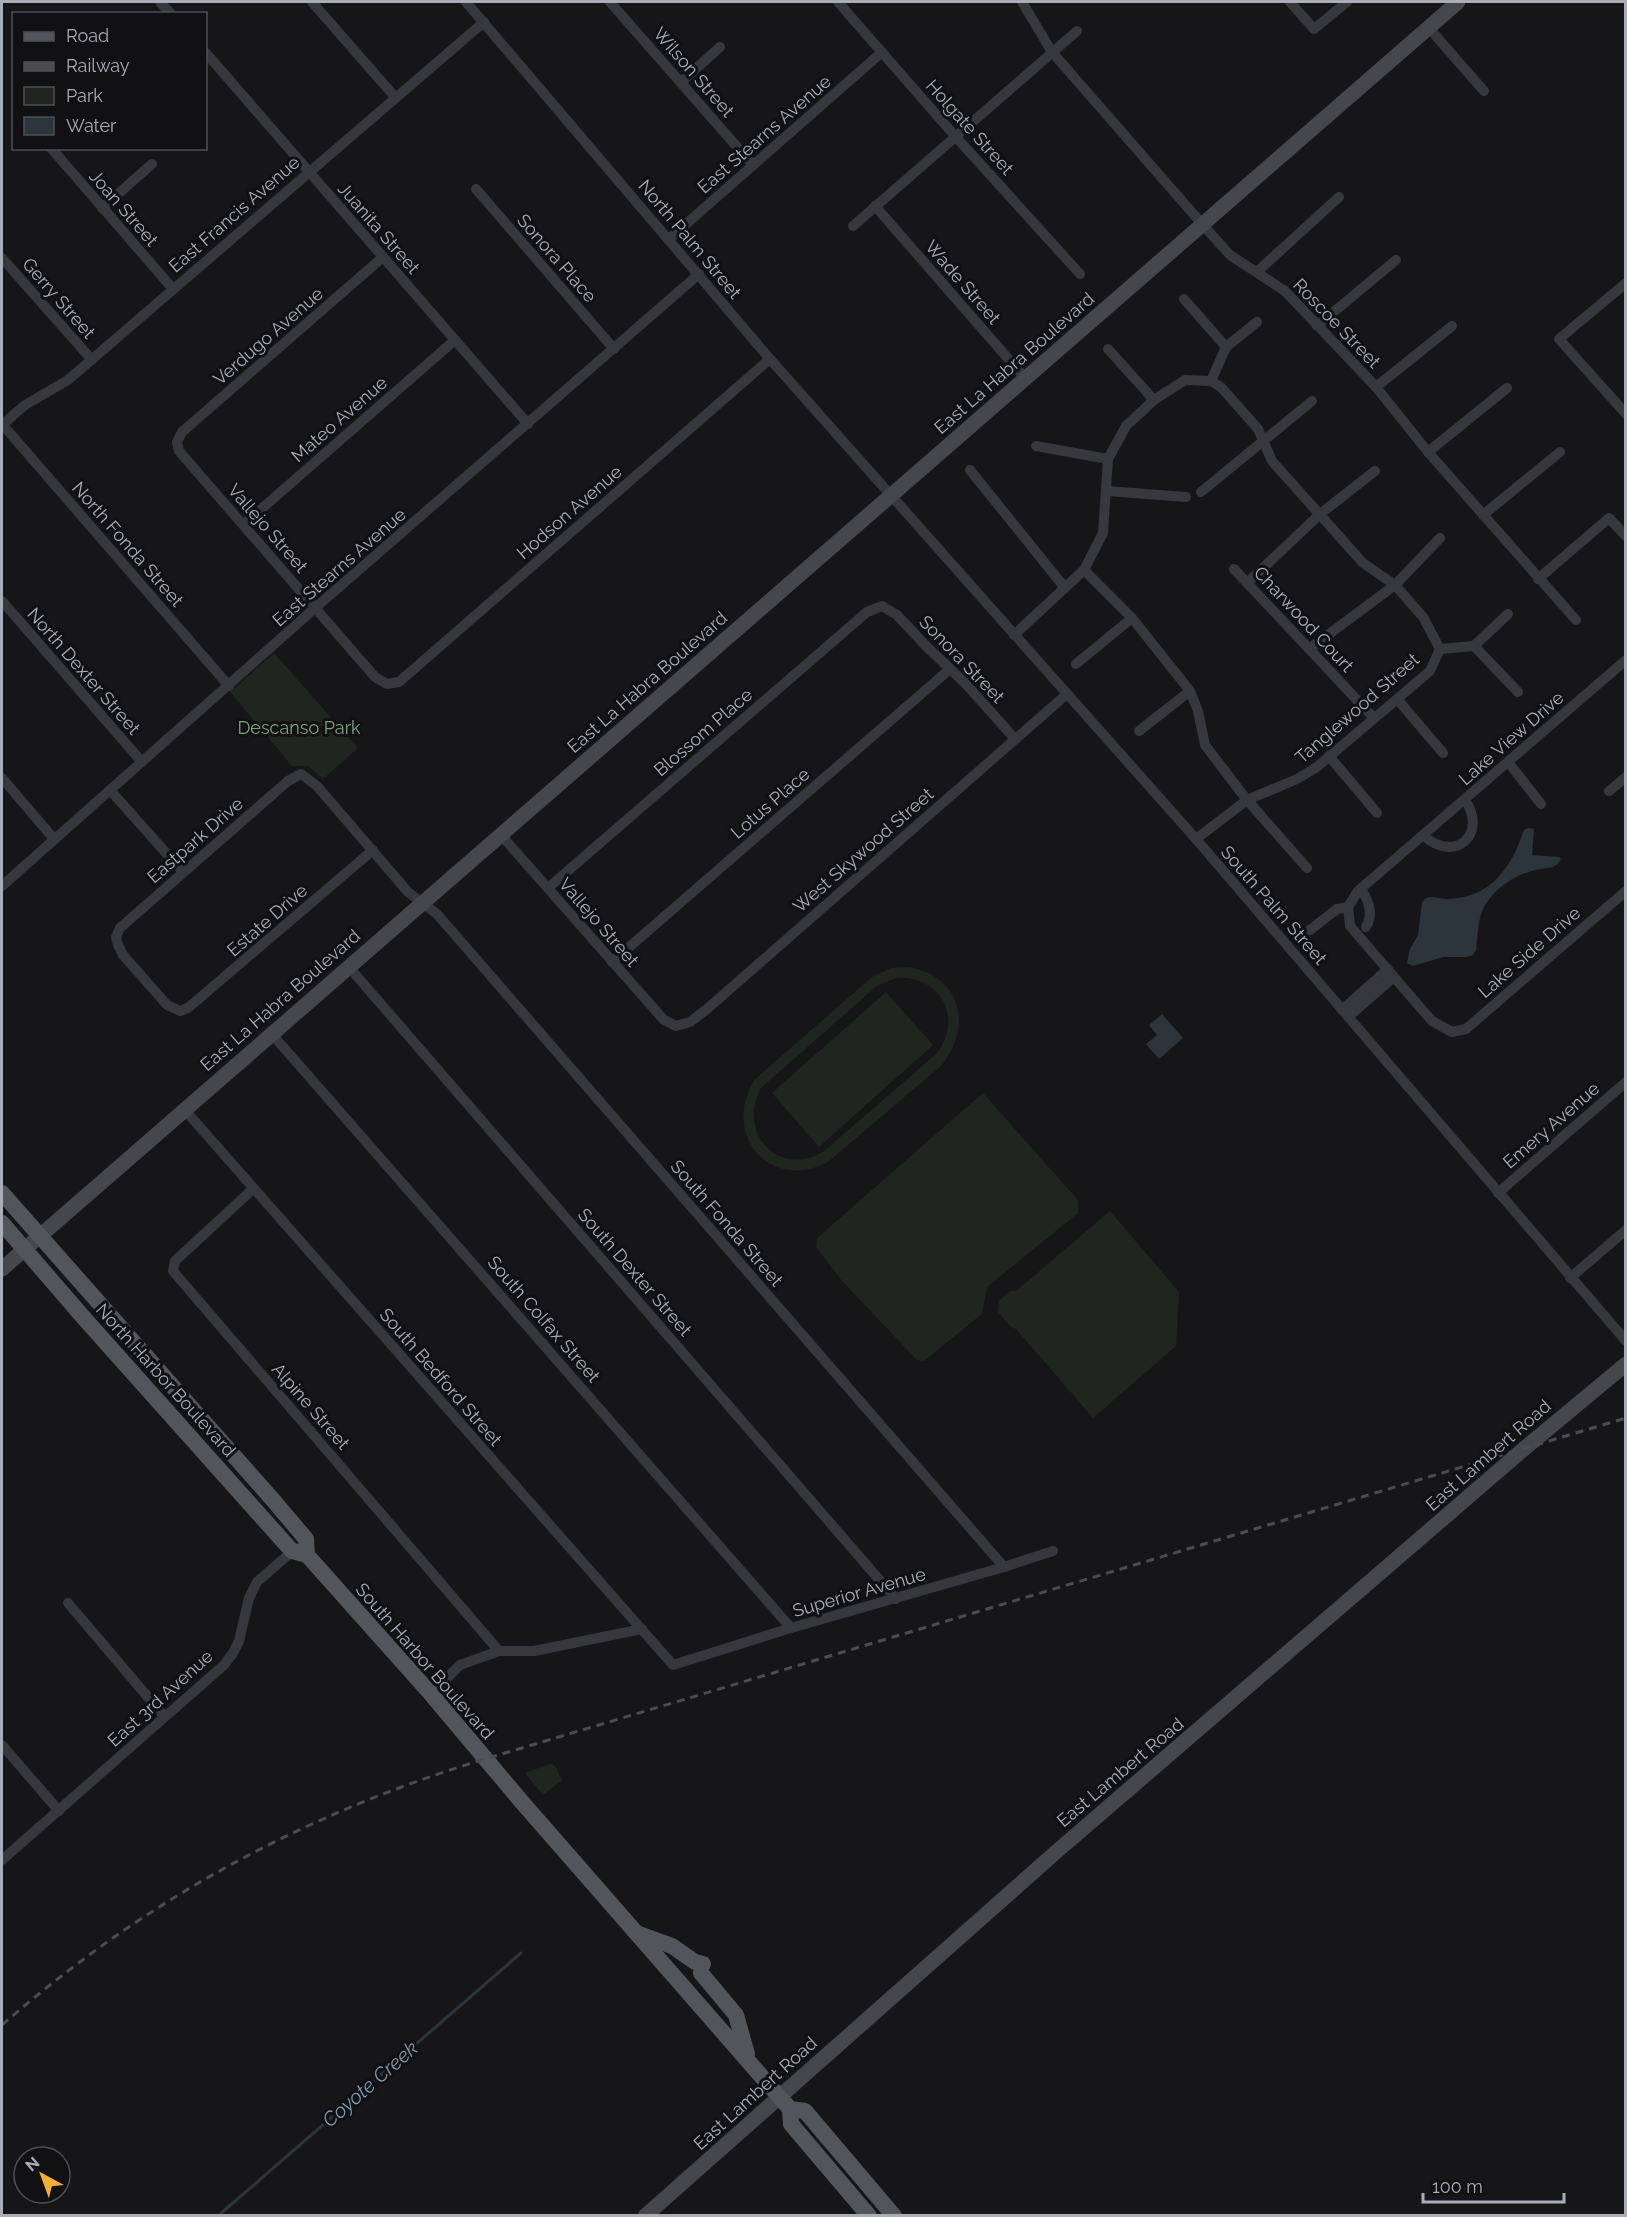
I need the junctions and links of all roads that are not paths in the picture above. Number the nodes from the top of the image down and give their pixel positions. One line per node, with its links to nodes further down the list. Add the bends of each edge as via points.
1 (312, 2): 18 (street)
2 (466, 2): 9 (street, North Palm Street)
3 (610, 2): 16 (street, Wilson Street)
4 (838, 2): 13 (street, Holgate Street)
5 (1022, 2): 14 (street, Roscoe Street)
6 (1290, 2): 7 (street, via 1314,29)
7 (1347, 2)
8 (1458, 2): 10 (main road, East La Habra Boulevard)
9 (484, 22): 18 (street, East Francis Avenue); 30 (street, North Palm Street)
10 (1428, 27): 17 (street); 28 (main road, East La Habra Boulevard)
11 (1077, 31): 14 (street)
12 (720, 47): 16 (street)
13 (881, 52): 19 (street, Holgate Street); 22 (street, East Stearns Avenue)
14 (1052, 52): 19 (street); 28 (street, Roscoe Street)
15 (207, 54): 23 (street, Juanita Street)
16 (681, 82): 22 (street, Wilson Street)
17 (1484, 91)
18 (395, 97): 23 (street, East Francis Avenue)
19 (956, 136): 26 (street); 36 (street, Holgate Street)
20 (53, 150): 27 (street, Joan Street)
21 (152, 164): 27 (street)
22 (753, 165): 30 (street, East Stearns Avenue)
23 (308, 171): 31 (street, Juanita Street); 38 (street, East Francis Avenue)
24 (476, 189): 45 (street, Sonora Place)
25 (1339, 197): 34 (street)
26 (875, 206): 29 (street); 49 (street, Wade Street)
27 (102, 208): 38 (street, Joan Street)
28 (1203, 225): 34 (street, Roscoe Street, via 1230,255); 49 (main road, East La Habra Boulevard)
29 (853, 226)
30 (669, 239): 35 (street, North Palm Street)
31 (383, 257): 43 (street, Juanita Street); 59 (street, Verdugo Avenue, via 182,432)
32 (2, 258): 48 (street, Gerry Street)
33 (1396, 260): 41 (street)
34 (1258, 272): 41 (street, Roscoe Street, via 1285,291)
35 (699, 274): 45 (street, East Stearns Avenue); 47 (street, North Palm Street)
36 (1080, 274)
37 (1626, 283): 55 (street, via 1559,339)
38 (173, 288): 48 (street, East Francis Avenue)
39 (1184, 299): 44 (street)
40 (1257, 322): 44 (street)
41 (1317, 326): 51 (street, Roscoe Street)
42 (1452, 326): 51 (street)
43 (455, 340): 57 (street, Juanita Street); 72 (street, Mateo Avenue)
44 (1226, 347): 50 (street)
45 (614, 349): 57 (street, East Stearns Avenue)
46 (1108, 349): 53 (street)
47 (770, 359): 68 (street, North Palm Street); 94 (street, Hodson Avenue, via 399,682)
48 (92, 360): 56 (street, East Francis Avenue)
49 (1026, 379): 68 (main road, East La Habra Boulevard)
50 (1211, 381): 53 (street, via 1185,380); 58 (street, via 1258,429)
51 (1376, 387): 61 (street, Roscoe Street)
52 (1507, 388): 61 (street)
53 (1154, 400): 63 (street, via 1126,426)
54 (1312, 401): 58 (street)
55 (1626, 414)
56 (2, 424): 95 (street, North Fonda Street)
57 (528, 424): 83 (street, East Stearns Avenue)
58 (1263, 441): 67 (street); 70 (street, via 1272,461)
59 (177, 442): 72 (street, Vallejo Street, via 179,451)
60 (1036, 447): 63 (street)
61 (1428, 452): 71 (street, Roscoe Street)
62 (1560, 452): 71 (street)
63 (1108, 459): 66 (street)
64 (970, 470): 80 (street)
65 (1375, 471): 70 (street)
66 (1107, 491): 69 (street); 76 (street, via 1103,533)
67 (1202, 492)
68 (891, 496): 87 (street, South Palm Street); 115 (main road, East La Habra Boulevard)
69 (1186, 496)
70 (1320, 514): 78 (street); 79 (street, via 1363,563)
71 (1483, 515): 77 (street, Roscoe Street)
72 (244, 524): 83 (street, Vallejo Street)
73 (1626, 536): 77 (street, via 1609,518)
74 (1440, 538): 79 (street)
75 (1234, 569): 78 (street, Charwood Court)
76 (1083, 570): 80 (street); 85 (street)
77 (1538, 579): 86 (street, Roscoe Street)
78 (1247, 583): 89 (street, Charwood Court)
79 (1395, 585): 89 (street); 90 (street, via 1424,617)
80 (1065, 588): 87 (street)
81 (2, 601): 105 (street, North Dexter Street)
82 (882, 606): 93 (street, Sonora Street, via 897,615); 123 (street, Blossom Place, via 867,612)
83 (315, 608): 94 (street, Vallejo Street, via 375,677); 95 (street, East Stearns Avenue)
84 (1508, 614): 88 (street)
85 (1132, 618): 92 (street); 96 (street)
86 (1576, 620)
87 (1014, 635): 98 (street, South Palm Street)
88 (1474, 646): 90 (street); 97 (street)
89 (1309, 649): 100 (street, Charwood Court)
90 (1440, 649): 99 (street, Tanglewood Street, via 1430,671)
91 (1626, 660): 106 (street, Lake View Drive)
92 (1076, 664)
93 (950, 669): 102 (street, Sonora Street); 131 (street, Lotus Place)
94 (387, 684)
95 (229, 686): 105 (street, East Stearns Avenue)
96 (1190, 691): 101 (street); 112 (street, via 1205,745)
97 (1518, 692)
98 (1067, 694): 102 (street, West Skywood Street); 118 (street, South Palm Street)
99 (1398, 700): 100 (street, Tanglewood Street); 103 (street)
100 (1374, 718): 104 (street, Tanglewood Street)
101 (1139, 731)
102 (1015, 739): 135 (street, West Skywood Street, via 707,1009 690,1022)
103 (1443, 753)
104 (1329, 756): 112 (street, Tanglewood Street, via 1297,779); 114 (street)
105 (142, 762): 109 (street, East Stearns Avenue)
106 (1508, 762): 111 (street, Lake View Drive); 113 (street)
107 (1626, 777): 110 (street)
108 (2, 778): 117 (street)
109 (110, 790): 117 (street, East Stearns Avenue); 121 (street)
110 (1609, 791)
111 (1465, 800): 116 (street, Lake View Drive); 116 (street, via 1473,824 1463,843 1442,848)
112 (1247, 801): 118 (street, Tanglewood Street); 120 (street)
113 (1541, 804)
114 (1377, 813)
115 (501, 835): 123 (street, Vallejo Street); 126 (main road, East La Habra Boulevard)
116 (1421, 838): 124 (street, Lake View Drive)
117 (54, 839): 122 (street, East Stearns Avenue)
118 (1196, 839): 134 (street, South Palm Street)
119 (373, 850): 121 (street, Eastpark Drive, via 317,786 301,774); 126 (street, via 408,892); 130 (street, Estate Drive, via 205,996 180,1011 167,1005 123,955)
120 (1307, 868)
121 (183, 872): 130 (street, Eastpark Drive, via 120,928)
122 (2, 886)
123 (548, 888): 131 (street, Vallejo Street)
124 (1360, 889): 127 (street, Lake View Drive); 128 (street, via 1371,915)
125 (1626, 891): 133 (street, Lake Side Drive, via 1466,1029 1452,1032 1432,1021)
126 (423, 903): 132 (main road, East La Habra Boulevard); 152 (street, South Fonda Street)
127 (1348, 907): 129 (street, via 1337,909); 133 (street, via 1350,926)
128 (1366, 927)
129 (1310, 930)
130 (116, 937)
131 (612, 962): 135 (street, Vallejo Street, via 664,1020)
132 (348, 966): 136 (main road, East La Habra Boulevard); 153 (street, South Dexter Street)
133 (1391, 973): 134 (street)
134 (1345, 1013): 140 (street, South Palm Street)
135 (676, 1026)
136 (271, 1033): 138 (main road, East La Habra Boulevard); 155 (street, South Colfax Street)
137 (1626, 1082): 140 (street, Emery Avenue)
138 (184, 1109): 139 (street, South Bedford Street); 144 (main road, East La Habra Boulevard)
139 (253, 1189): 156 (street, South Bedford Street); 157 (street, Alpine Street, via 175,1261 173,1271)
140 (1498, 1193): 147 (street, South Palm Street)
141 (2, 1194): 144 (main road)
142 (2, 1223): 145 (main road, North Harbor Boulevard)
143 (1626, 1230): 147 (street)
144 (40, 1236): 145 (main road, East La Habra Boulevard); 150 (main road, South Harbor Boulevard)
145 (24, 1250): 146 (main road, East La Habra Boulevard); 150 (main road, North Harbor Boulevard)
146 (2, 1269)
147 (1570, 1278): 148 (street, South Palm Street)
148 (1626, 1341)
149 (1626, 1364): 166 (main road, East Lambert Road, via 1056,1852)
150 (302, 1549): 159 (main road, South Harbor Boulevard); 160 (street, East 3rd Avenue, via 257,1582 233,1653 224,1665)
151 (1053, 1551): 152 (street, Superior Avenue)
152 (1004, 1567): 153 (street, Superior Avenue)
153 (896, 1599): 155 (street, Superior Avenue)
154 (68, 1603): 160 (street)
155 (792, 1628): 158 (street, Superior Avenue)
156 (642, 1629): 157 (street, via 534,1651); 158 (street, South Bedford Street)
157 (499, 1651): 159 (street, via 460,1665)
158 (673, 1665)
159 (430, 1694): 164 (main road, South Harbor Boulevard)
160 (164, 1716): 162 (street, East 3rd Avenue)
161 (2, 1745): 162 (street)
162 (58, 1811): 163 (street, East 3rd Avenue)
163 (2, 1860)
164 (637, 1933): 165 (main road, South Harbor Boulevard); 165 (main road, via 672,1946 702,1969 736,2015)
165 (748, 2061): 166 (main road, South Harbor Boulevard)
166 (785, 2103): 167 (main road, East Lambert Road); 168 (main road, South Harbor Boulevard, via 791,2124); 169 (main road, South Harbor Boulevard, via 805,2111)
167 (645, 2216)
168 (869, 2216)
169 (894, 2216)

